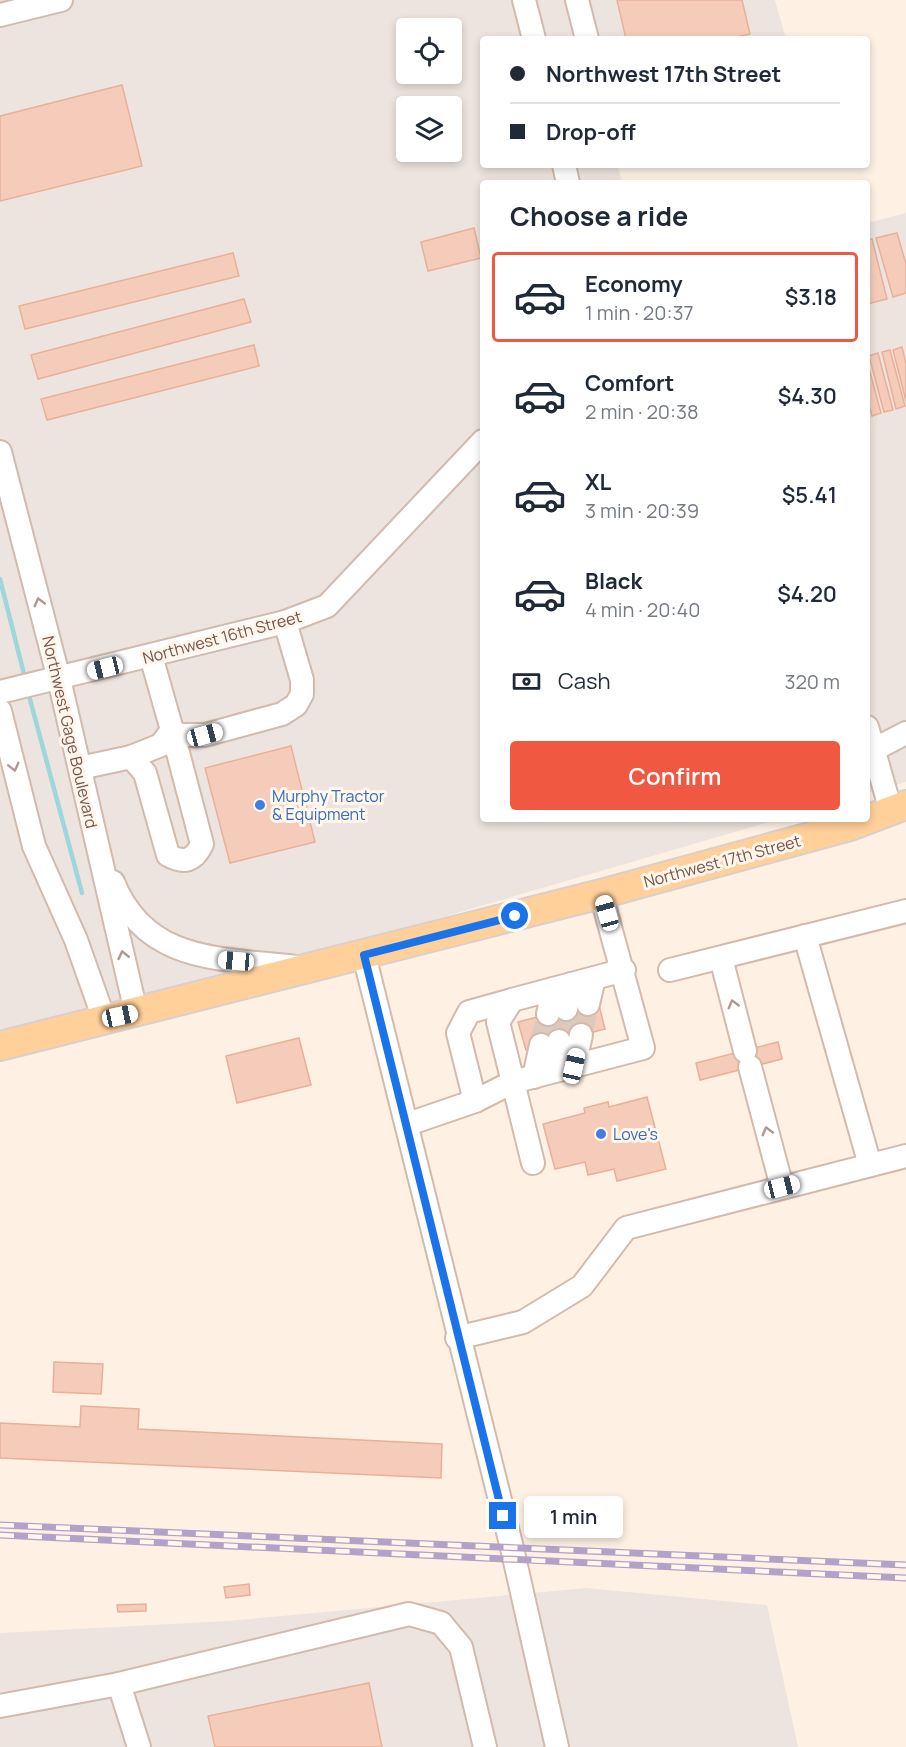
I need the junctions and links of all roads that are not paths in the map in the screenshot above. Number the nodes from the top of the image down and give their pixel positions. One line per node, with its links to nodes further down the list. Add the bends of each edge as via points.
1 (61, 0): 4 (street)
2 (524, 0): 5 (street)
3 (577, 0): 6 (street)
4 (0, 15)
5 (533, 36)
6 (586, 36)
7 (480, 444): 9 (street, Northwest 16th Street, via 327,606)
8 (0, 452): 11 (street, Northwest Gage Boulevard, one-way to 8)
9 (285, 622): 10 (street, Northwest 16th Street); 14 (street, via 302,680 302,694 296,705 282,714 205,735 180,735)
10 (151, 656): 11 (street, Northwest 16th Street); 14 (street)
11 (59, 679): 12 (street, Northwest 16th Street); 19 (street, Northwest Gage Boulevard)
12 (0, 692)
13 (0, 711): 38 (street, one-way to 38, via 34,846 76,940)
14 (172, 730): 18 (street, via 161,745); 18 (street, via 202,844 197,855 188,861 177,861 168,855 145,773)
15 (906, 734): 17 (street)
16 (870, 738): 17 (street)
17 (873, 750): 20 (street)
18 (131, 757): 19 (street)
19 (80, 768): 23 (street, Northwest Gage Boulevard)
20 (901, 811): 21 (main road, Northwest 17th Street)
21 (870, 820)
22 (864, 822): 24 (main road, Northwest 17th Street)
23 (96, 842): 29 (street, via 114,886 139,922 159,940 213,959); 36 (street, Northwest Gage Boulevard, one-way to 23)
24 (602, 894): 27 (main road, Northwest 17th Street); 30 (street)
25 (906, 911): 26 (street)
26 (805, 936): 28 (street); 47 (street)
27 (364, 955): 29 (main road, Northwest 17th Street); 44 (street)
28 (721, 958): 31 (street); 48 (street, one-way to 28)
29 (306, 968): 36 (main road, Northwest 17th Street)
30 (624, 970): 32 (street); 42 (street, via 643,1048)
31 (670, 970)
32 (594, 978): 33 (street); 35 (street)
33 (562, 986): 34 (street); 37 (street)
34 (512, 1000): 42 (street, via 498,1022); 43 (street, via 469,1012 458,1033)
35 (588, 1004)
36 (136, 1012): 38 (main road, Northwest 17th Street)
37 (557, 1012)
38 (104, 1019): 41 (main road, Northwest 17th Street)
39 (581, 1035): 42 (street)
40 (550, 1043): 42 (street)
41 (0, 1046)
42 (544, 1074): 43 (street); 46 (street)
43 (475, 1101): 44 (street)
44 (408, 1124): 49 (street)
45 (906, 1156): 47 (street)
46 (533, 1163)
47 (870, 1165): 48 (street)
48 (782, 1187): 49 (street, via 626,1228 582,1286 523,1322)
49 (457, 1338): 54 (street, via 512,1548)
50 (119, 1684): 51 (street); 52 (street); 53 (street, via 409,1614 441,1623 461,1647)
51 (0, 1706)
52 (139, 1747)
53 (485, 1747)
54 (557, 1747)

